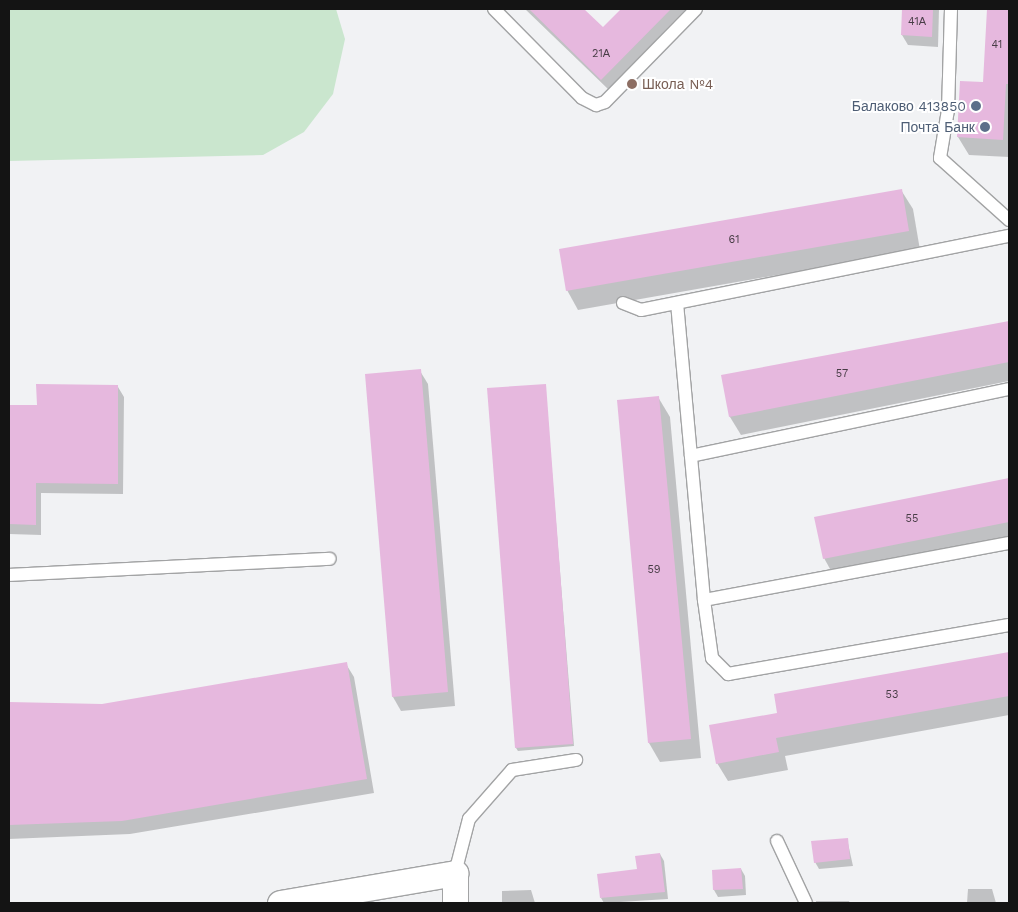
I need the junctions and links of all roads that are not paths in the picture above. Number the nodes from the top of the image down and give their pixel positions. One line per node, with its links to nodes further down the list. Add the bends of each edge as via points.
1 (494, 9): 2 (lane, via 582,98 596,106 605,102)
2 (696, 9)
3 (951, 9): 4 (lane, via 948,110 940,158)
4 (1009, 220)
5 (1009, 236): 7 (lane)
6 (623, 303): 7 (lane, via 641,310)
7 (677, 303): 9 (lane)
8 (1009, 389): 9 (lane)
9 (691, 456): 13 (lane)
10 (1009, 543): 13 (lane)
11 (330, 559): 12 (lane)
12 (9, 575)
13 (704, 600): 14 (lane, via 712,658 728,674)
14 (1009, 625)
15 (576, 760): 17 (lane, via 512,770 469,818)
16 (777, 841): 20 (lane)
17 (455, 873): 18 (street); 19 (street)
18 (280, 903)
19 (455, 903)
20 (806, 903)

